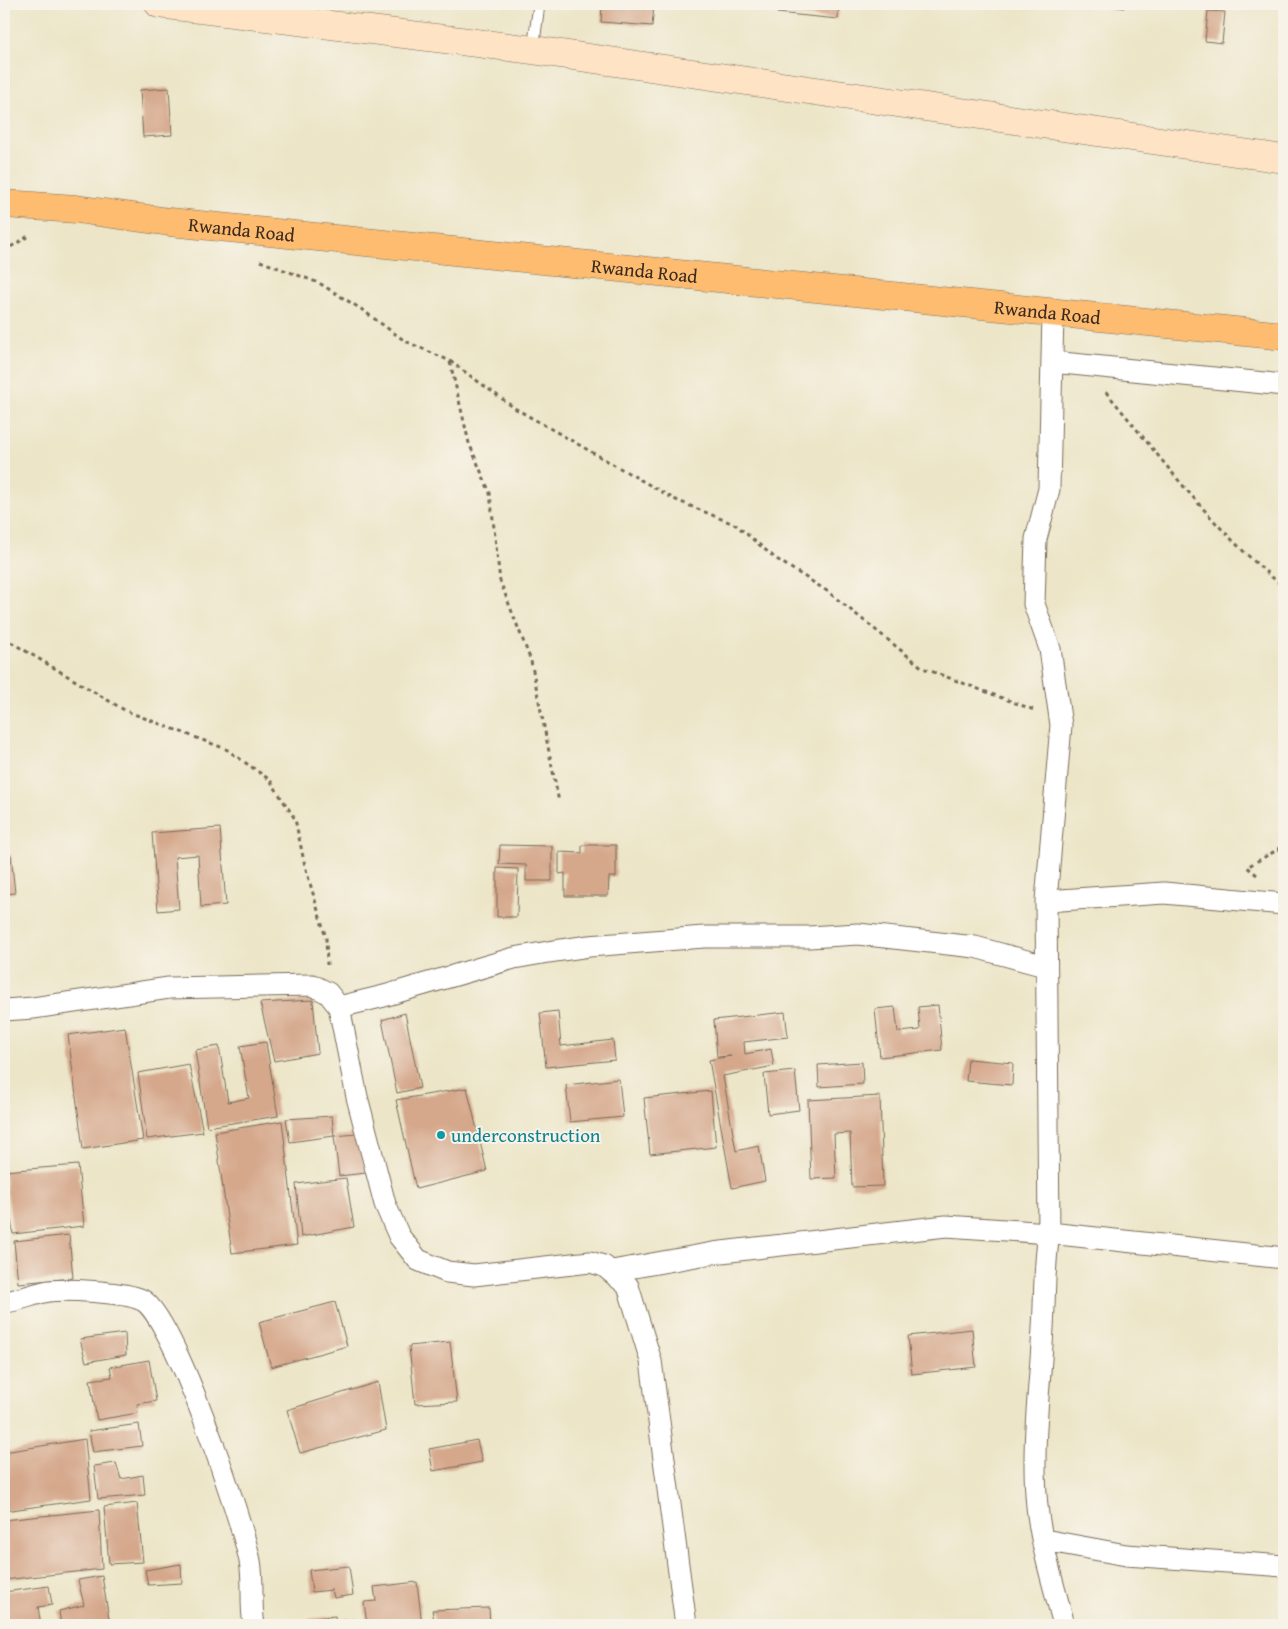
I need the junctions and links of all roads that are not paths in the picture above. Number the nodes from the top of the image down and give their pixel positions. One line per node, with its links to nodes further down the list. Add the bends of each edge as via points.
1 (159, 4): 3 (street)
2 (539, 4): 3 (lane)
3 (534, 50): 4 (street)
4 (1284, 159)
5 (4, 204): 6 (highway, Rwanda Road)
6 (1053, 313): 7 (highway, Rwanda Road); 8 (street)
7 (1284, 336)
8 (1052, 362): 9 (street); 10 (street, via 1049,489 1036,539 1034,604 1050,649 1061,725)
9 (1284, 385)
10 (1046, 901): 11 (street, via 1164,893); 12 (street)
11 (1284, 904)
12 (1045, 966): 13 (street, via 975,947 858,934 704,937 548,952 514,958 384,996); 15 (street)
13 (333, 1000): 14 (street, via 312,985 178,988); 17 (street, via 385,1204 399,1236 418,1260 447,1272 474,1275 590,1262)
14 (4, 1010)
15 (1049, 1233): 16 (street); 17 (street, via 946,1226 712,1253); 19 (street, via 1035,1425 1038,1508)
16 (1284, 1258)
17 (612, 1271): 22 (street, via 628,1286 651,1361)
18 (4, 1302): 21 (street, via 57,1291 136,1297 150,1306 171,1342 205,1424 242,1528 250,1563)
19 (1044, 1540): 20 (street, via 1126,1555); 23 (street)
20 (1284, 1566)
21 (254, 1625)
22 (686, 1625)
23 (1064, 1625)

